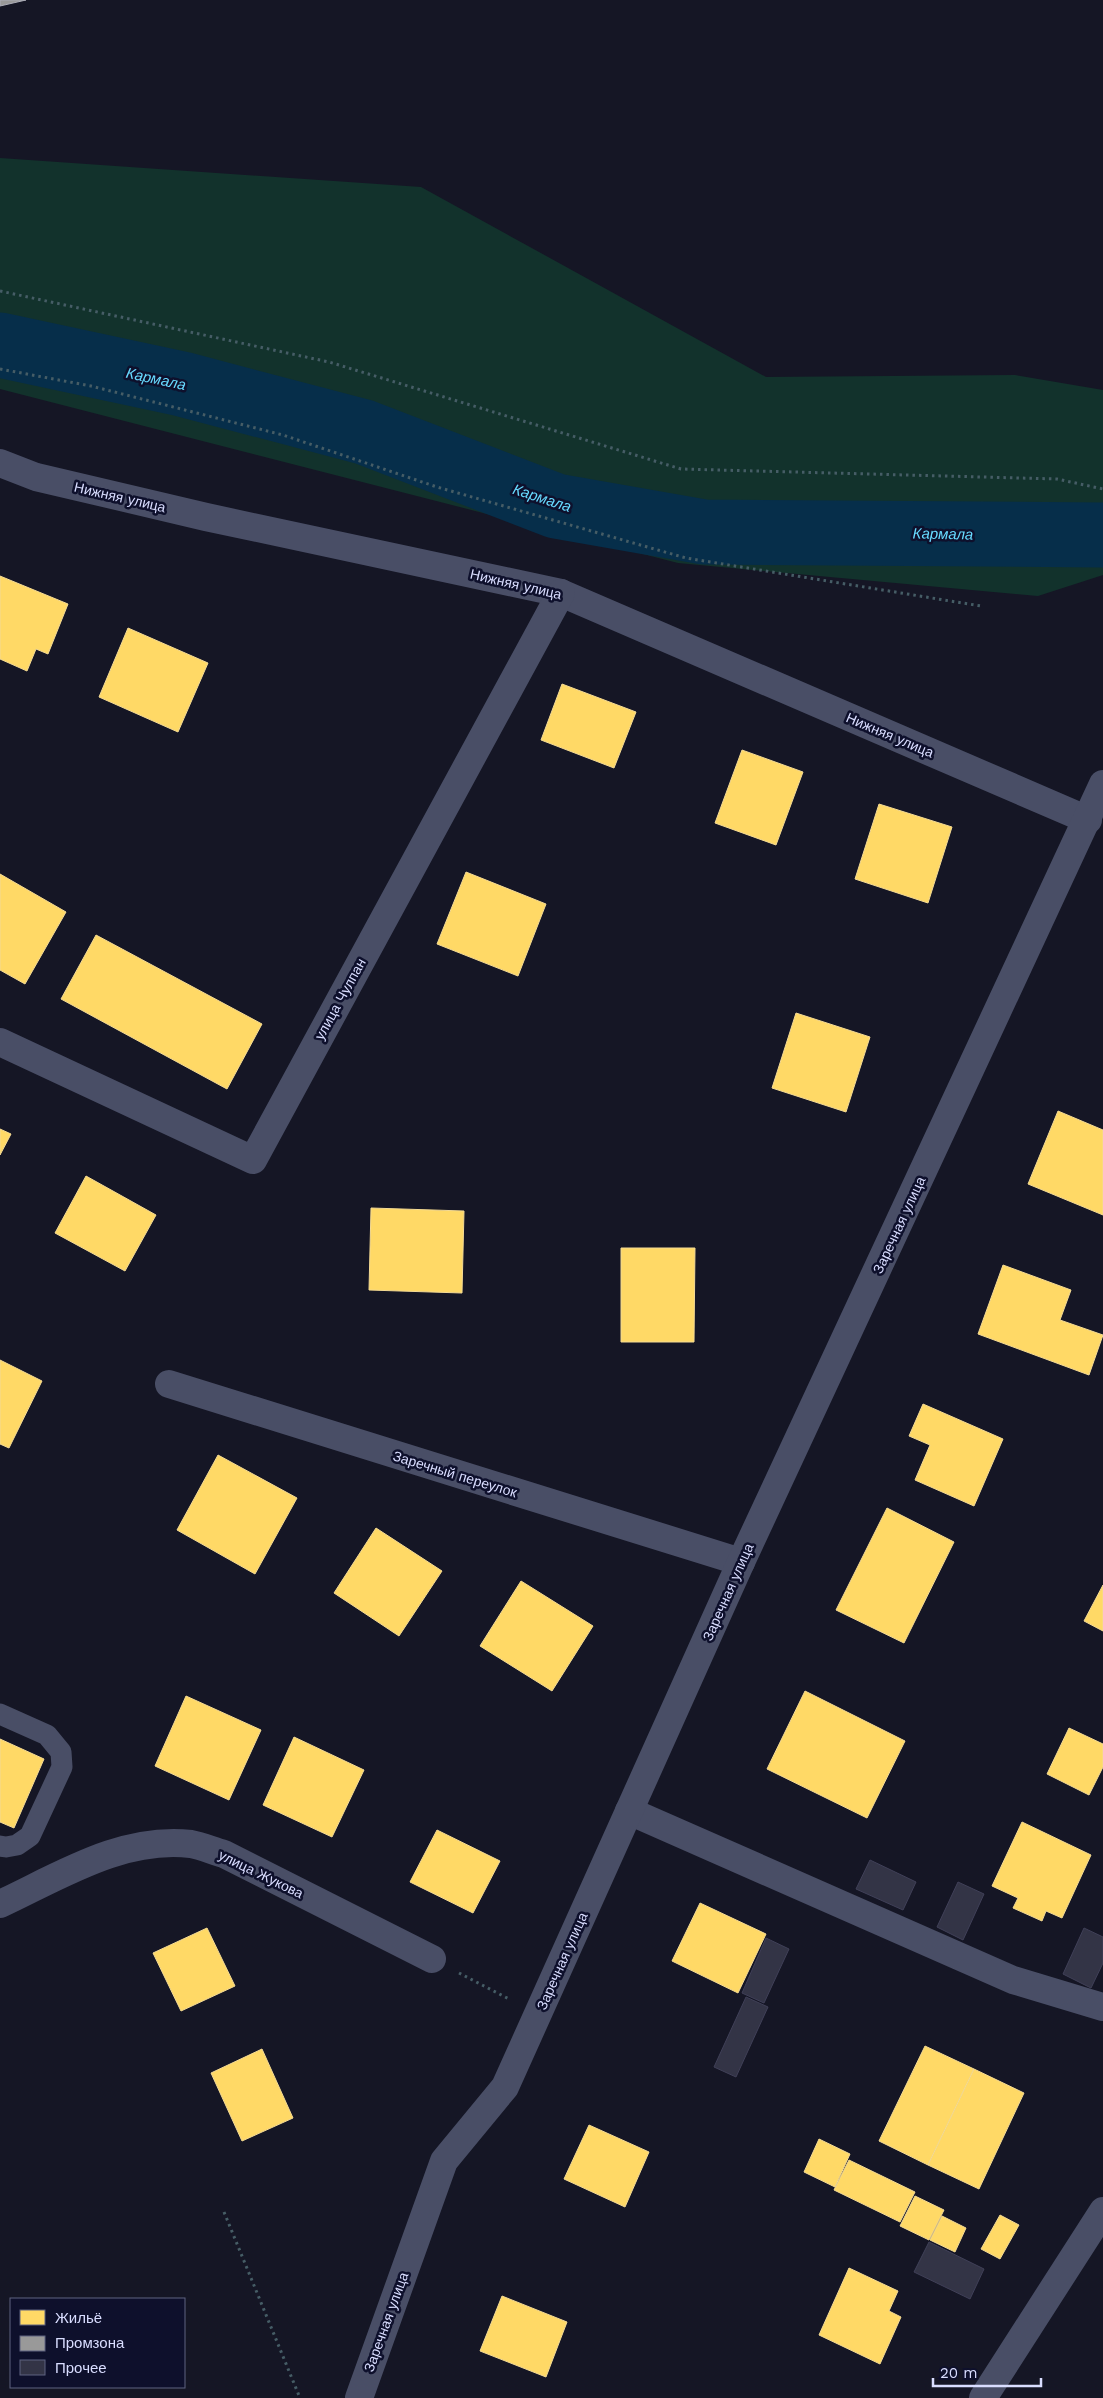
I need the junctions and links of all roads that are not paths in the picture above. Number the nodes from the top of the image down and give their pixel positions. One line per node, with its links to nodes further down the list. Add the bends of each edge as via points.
1 (0, 463): 2 (street, Нижняя улица, via 36,477 206,517)
2 (561, 593): 4 (street, Нижняя улица); 5 (street, улица Чулпан, via 253,1160)
3 (1103, 784): 4 (street, Заречная улица)
4 (1088, 820): 7 (street, Заречная улица)
5 (0, 1042)
6 (169, 1384): 7 (street, Заречный переулок)
7 (741, 1562): 9 (street, Заречная улица)
8 (0, 1714): 10 (lane, via 47,1734 61,1752 62,1767 30,1836 17,1845)
9 (629, 1811): 13 (street, via 1013,1980); 15 (street, Заречная улица, via 505,2087 444,2161)
10 (0, 1846)
11 (0, 1904): 12 (street, улица Жукова, via 128,1848 158,1843 192,1844 224,1854)
12 (432, 1959)
13 (1103, 2008)
14 (1103, 2211): 16 (street)
15 (359, 2398)
16 (984, 2398)

